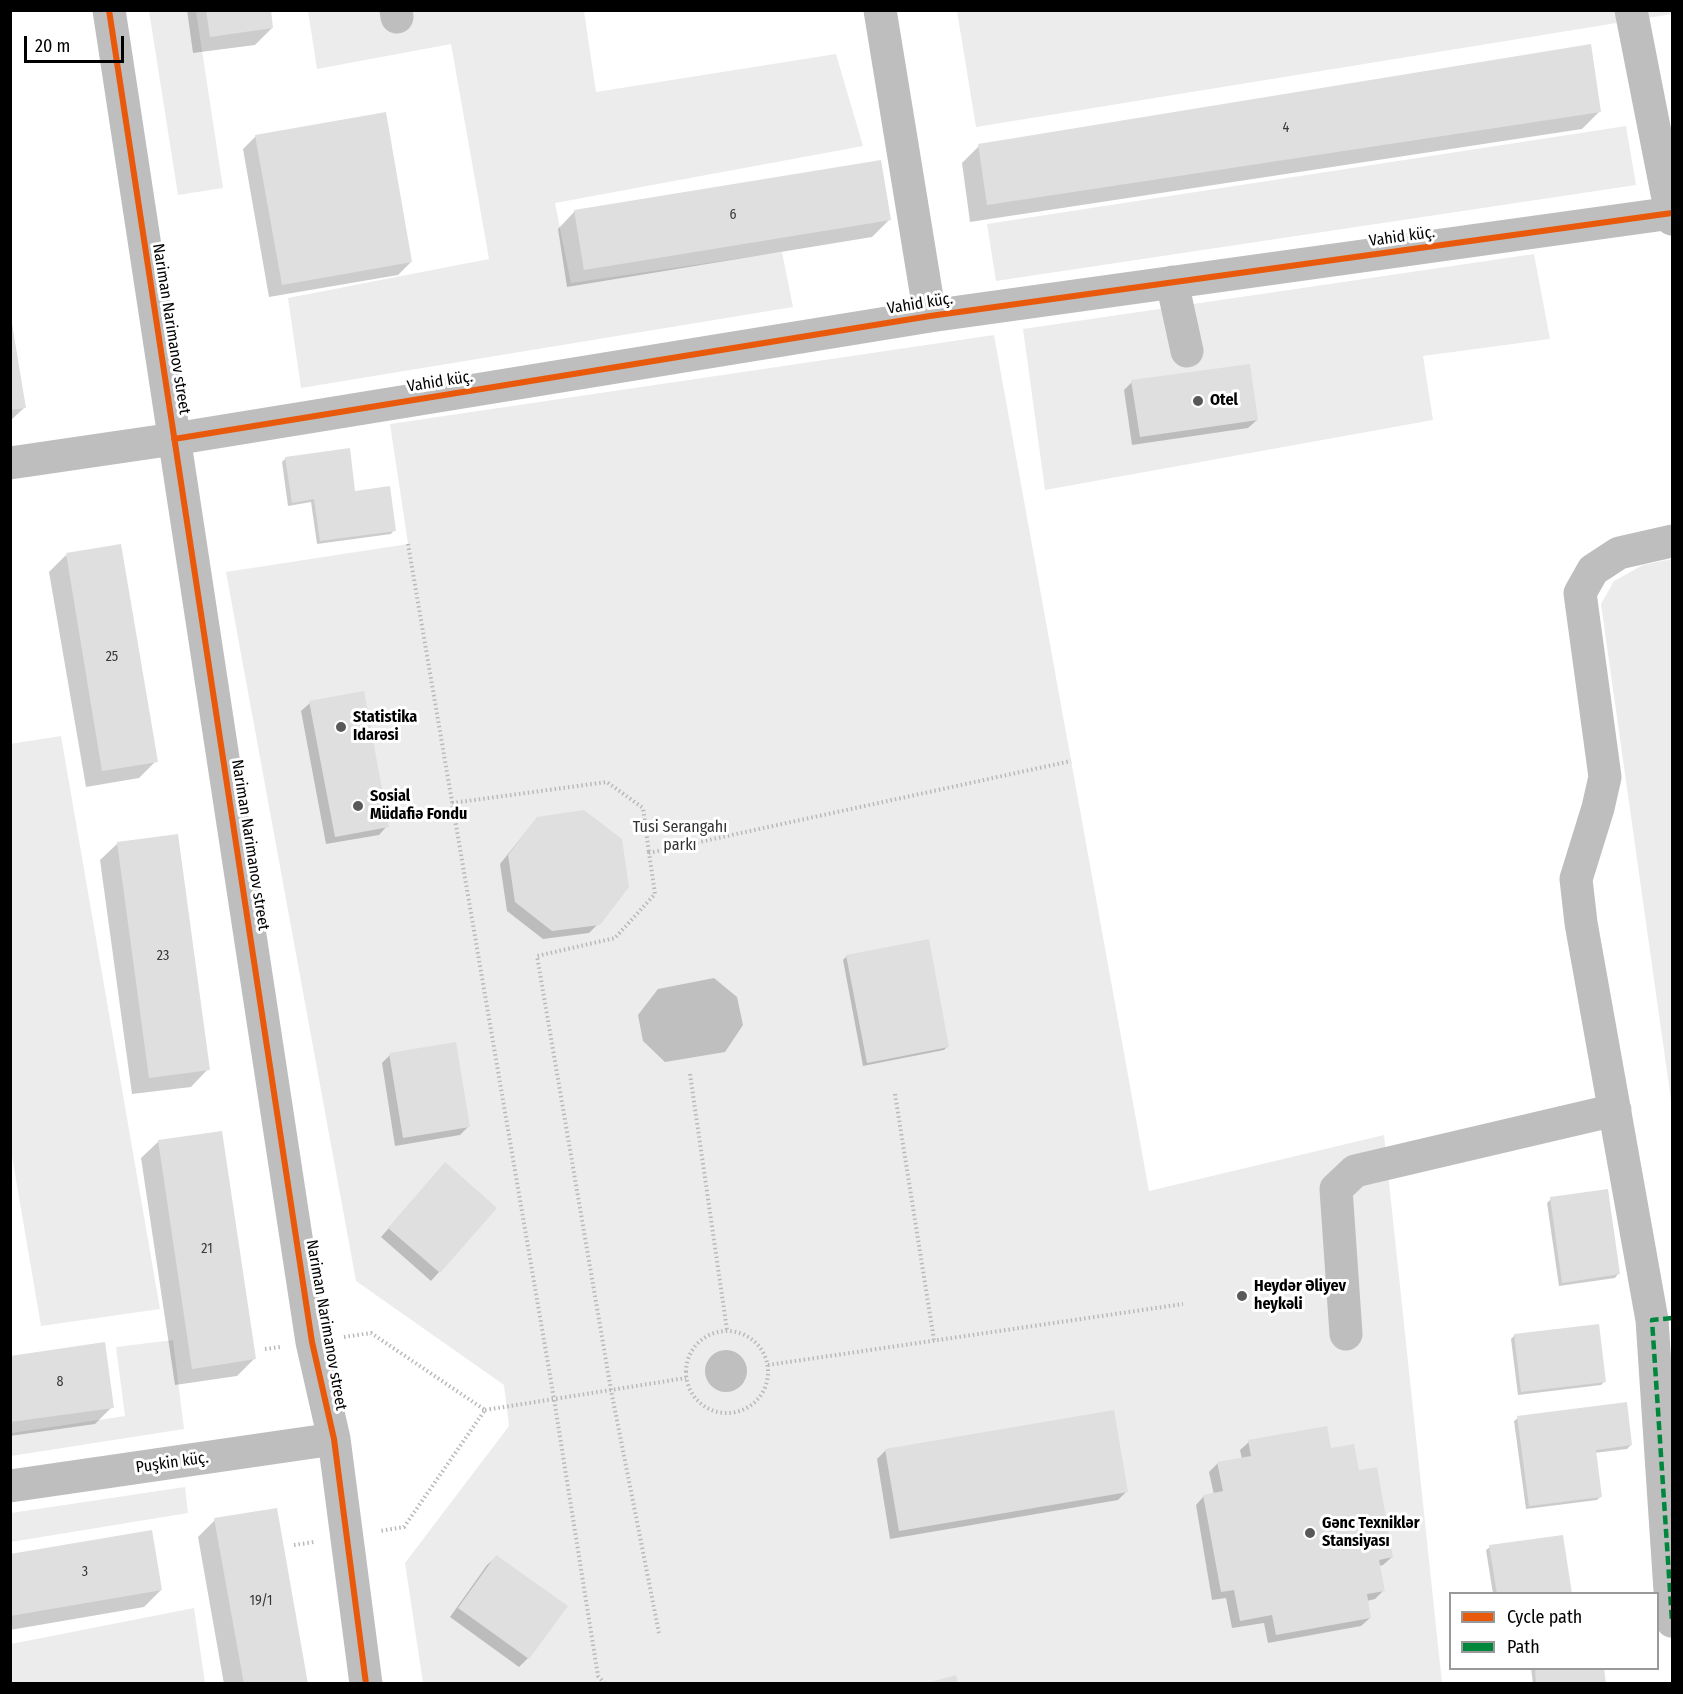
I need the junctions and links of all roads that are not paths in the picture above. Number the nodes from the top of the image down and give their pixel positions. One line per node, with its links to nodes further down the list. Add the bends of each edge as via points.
1 (109, 10): 8 (street, Nariman Narimanov street)
2 (880, 10): 6 (street)
3 (1630, 10): 4 (street)
4 (1672, 215): 5 (street, Vahid küç.)
5 (1172, 282): 6 (street, Vahid küç.); 7 (street)
6 (930, 316): 8 (street, Vahid küç.)
7 (1187, 351)
8 (174, 439): 9 (street, Vahid küç.); 14 (street, Nariman Narimanov street, via 312,1342)
9 (10, 463)
10 (1672, 542): 11 (street, via 1619,553 1593,570 1580,593 1605,777 1576,879)
11 (1615, 1110): 12 (street); 13 (street, via 1355,1171 1336,1189)
12 (1662, 1319): 16 (street)
13 (1346, 1334)
14 (333, 1439): 15 (street, Puşkin küç.); 17 (street, Nariman Narimanov street)
15 (10, 1486)
16 (1672, 1621)
17 (366, 1683)

